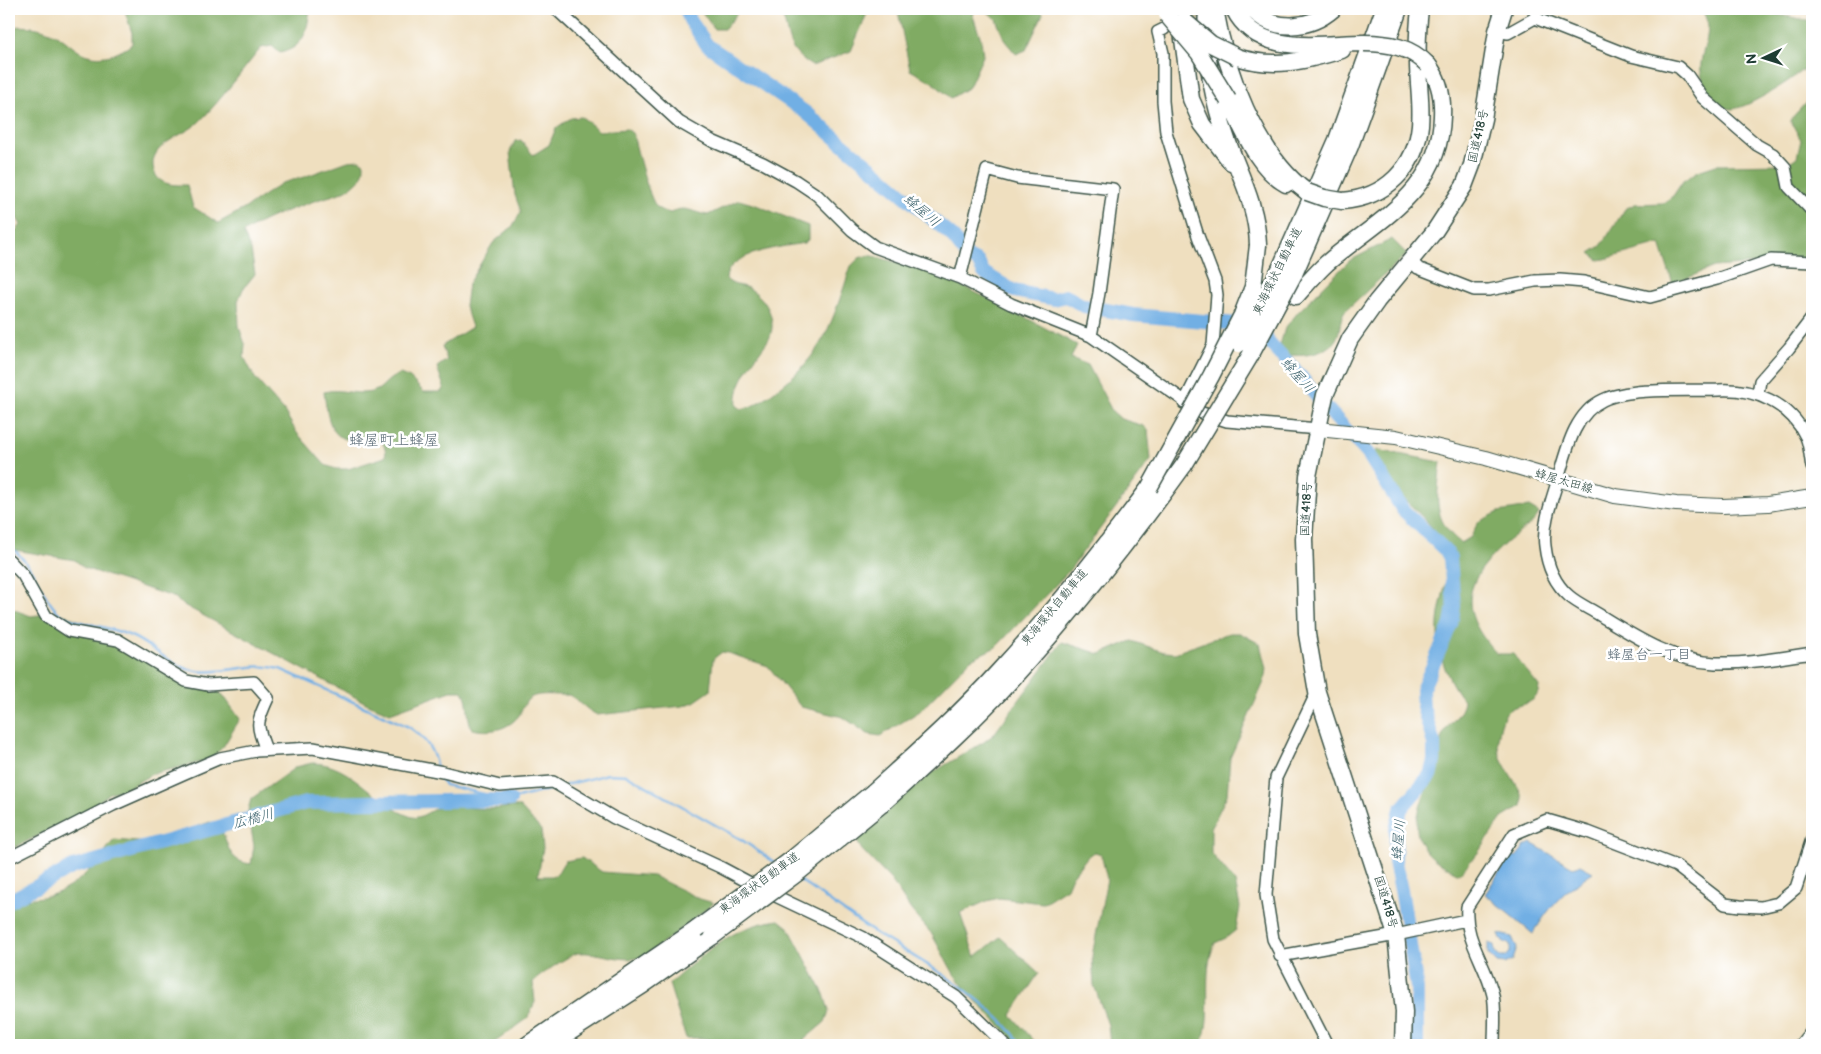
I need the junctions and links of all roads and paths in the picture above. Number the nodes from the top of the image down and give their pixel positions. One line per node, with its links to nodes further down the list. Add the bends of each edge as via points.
1 (556, 9): 21 (street, via 679,122 817,194 852,230 875,247)
2 (1207, 9): 15 (highway, via 1207,53 1215,102)
3 (1216, 9): 16 (highway, via 1230,70 1255,125 1281,166)
4 (1234, 9): 14 (highway, via 1244,23 1273,41 1295,45)
5 (1252, 9): 6 (highway, via 1274,23 1296,26 1318,20)
6 (1333, 9)
7 (1384, 9): 20 (highway, 東海環状自動車道)
8 (1399, 9): 20 (highway, 東海環状自動車道, via 1350,146)
9 (1420, 9): 16 (highway, bridge, via 1420,125 1414,151 1403,171 1385,188 1366,198 1342,201)
10 (1504, 9): 13 (highway, 国道418号)
11 (1536, 13): 13 (street, via 1508,33); 17 (street, via 1631,56 1678,67 1703,98 1757,146 1773,154 1785,167 1789,187)
12 (1169, 14): 14 (highway, bridge, via 1211,44 1237,57 1264,64 1306,60); 15 (highway, via 1196,112 1210,137); 16 (highway, bridge, via 1199,53 1267,168 1283,182); 26 (street, via 1158,32 1163,53 1166,132 1217,295 1213,345)
13 (1497, 32): 18 (highway, 国道418号, via 1472,165 1454,203)
14 (1364, 43): 29 (highway, bridge, via 1404,48 1428,65 1440,88 1442,121 1436,148 1423,175 1397,210 1327,264 1296,296 1210,433)
15 (1245, 182): 32 (highway, bridge, via 1256,220 1258,245 1253,287)
16 (1307, 192)
17 (1812, 211)
18 (1411, 261): 19 (street, via 1418,268 1474,290 1560,280 1650,296 1717,279 1771,260); 27 (highway, 国道418号, via 1350,339 1325,395)
19 (1812, 262)
20 (1287, 271): 29 (highway, 東海環状自動車道, bridge, via 1254,349); 32 (highway, 東海環状自動車道, bridge, via 1220,377)
21 (960, 278): 23 (street, via 1011,304); 23 (street, via 987,170 1017,178 1113,190)
22 (1809, 322): 24 (street); 25 (street, via 1760,381)
23 (1091, 336): 26 (street)
24 (1812, 338)
25 (1758, 393): 28 (street, via 1782,408); 31 (street, via 1730,389 1673,391 1630,393 1603,400 1585,414 1573,433)
26 (1184, 403): 27 (street, via 1202,413 1227,420)
27 (1318, 429): 31 (main road, 蜂屋太田線, via 1396,437 1486,458); 36 (highway, 国道418号, via 1308,476 1304,538 1307,634)
28 (1810, 437): 30 (street)
29 (1184, 465): 32 (highway, 東海環状自動車道)
30 (1812, 467)
31 (1558, 480): 33 (main road, 蜂屋太田線, via 1615,496 1676,504 1768,504); 35 (street, via 1544,544 1556,581 1568,595 1654,647 1676,656 1714,663 1751,662)
32 (1155, 492): 38 (highway, 東海環状自動車道, via 1006,664)
33 (1812, 497)
34 (9, 560): 37 (street, via 23,575 46,616 69,631 118,640 186,680 208,685 254,682 268,698 257,721)
35 (1812, 653)
36 (1317, 692): 42 (highway, 国道418号); 43 (street, via 1276,778 1266,895 1273,939)
37 (266, 750): 40 (street, via 220,758 113,805); 47 (street, via 313,748 438,770 500,786 553,782 614,818 862,937 956,997)
38 (878, 798): 45 (highway, 東海環状自動車道, bridge, via 697,929); 46 (highway, 東海環状自動車道, bridge, via 800,871 643,985)
39 (1812, 839): 41 (street, via 1796,888 1778,903 1740,906 1725,904 1676,866 1547,820 1514,834 1467,907)
40 (9, 858)
41 (1466, 920): 42 (street); 50 (street, via 1493,996)
42 (1396, 936): 43 (street); 49 (highway, 国道418号, via 1404,1012)
43 (1280, 956): 48 (street)
44 (1812, 1030): 51 (street)
45 (527, 1045)
46 (550, 1045)
47 (1005, 1045)
48 (1327, 1045)
49 (1403, 1045)
50 (1494, 1045)
51 (1800, 1045)

